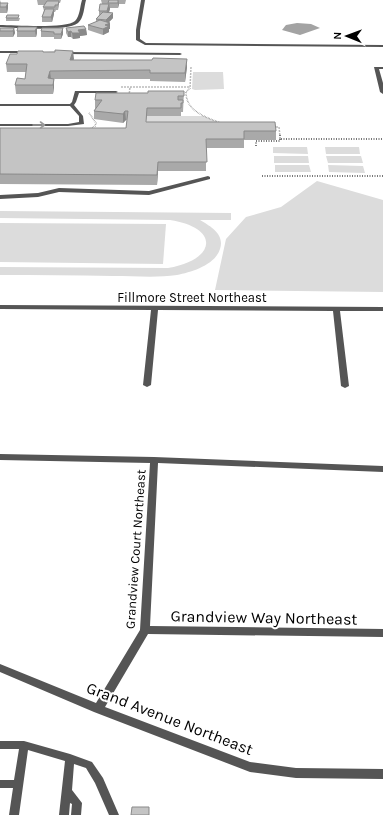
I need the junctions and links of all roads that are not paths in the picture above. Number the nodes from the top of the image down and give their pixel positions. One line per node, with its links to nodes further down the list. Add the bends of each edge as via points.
1 (84, 0): 3 (street, via 75,24)
2 (143, 0): 4 (lane, via 138,40 144,44)
3 (0, 26)
4 (383, 46)
5 (0, 52): 6 (lane)
6 (30, 52)
7 (59, 53): 8 (lane)
8 (180, 54)
9 (383, 68): 11 (street, via 376,68)
10 (116, 92): 13 (lane, via 77,92)
11 (383, 92)
12 (0, 105): 13 (lane)
13 (71, 105): 14 (lane, one-way to 13, via 82,123 81,116)
14 (0, 125)
15 (208, 178): 16 (lane, via 148,192 59,190 38,195)
16 (0, 197)
17 (0, 307): 18 (street, Fillmore Street Northeast)
18 (156, 308): 20 (street, Fillmore Street Northeast); 21 (street)
19 (383, 309): 20 (street, Fillmore Street Northeast)
20 (336, 310): 22 (street)
21 (148, 386)
22 (345, 386)
23 (0, 458): 24 (street, Grandview Court Northeast)
24 (154, 460): 25 (street); 26 (street, Grandview Court Northeast)
25 (383, 469)
26 (145, 630): 27 (street, Grandview Way Northeast); 29 (street, Grandview Court Northeast)
27 (383, 633)
28 (0, 668): 29 (street, Grand Avenue Northeast)
29 (98, 709): 33 (street, Grand Avenue Northeast, via 250,767 296,773)
30 (0, 745): 31 (lane)
31 (24, 745): 32 (lane); 35 (lane)
32 (70, 758): 36 (lane); 40 (lane, via 89,765)
33 (383, 774)
34 (0, 784): 35 (lane)
35 (18, 784): 37 (lane)
36 (67, 792): 38 (lane); 39 (lane, via 77,803)
37 (14, 815)
38 (64, 815)
39 (76, 815)
40 (114, 815)

